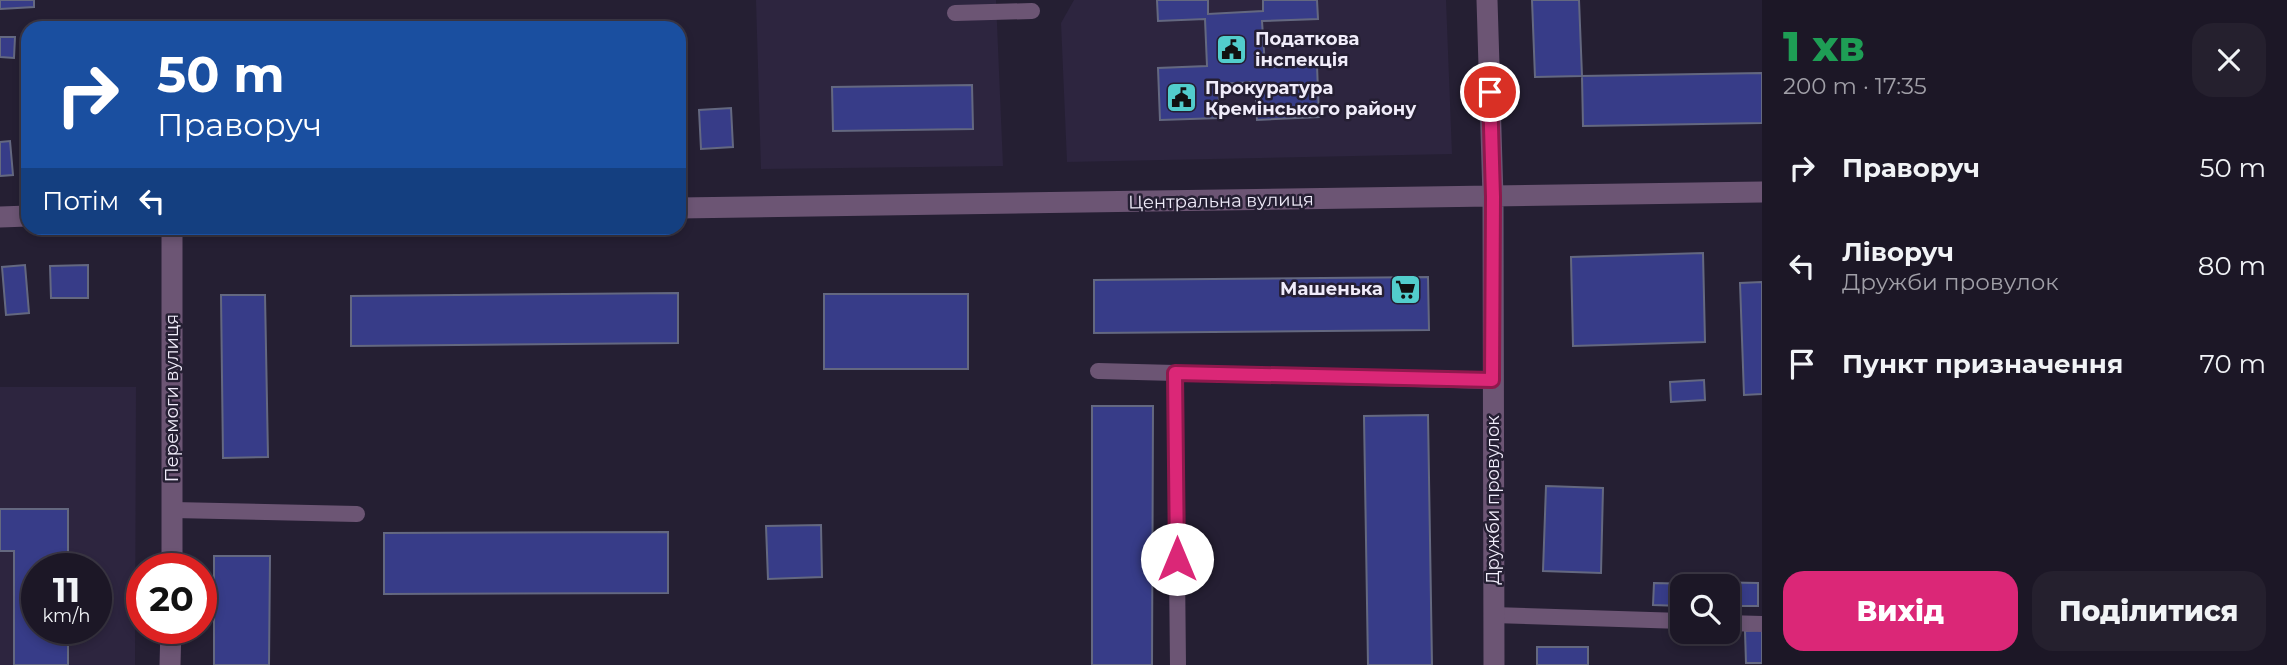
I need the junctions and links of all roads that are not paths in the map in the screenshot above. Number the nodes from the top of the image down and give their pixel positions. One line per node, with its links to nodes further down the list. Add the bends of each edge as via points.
1 (1487, 0): 5 (street, Дружби провулок)
2 (1032, 11): 3 (lane)
3 (955, 13)
4 (1762, 192): 5 (street, Центральна вулиця)
5 (1493, 197): 6 (street, Центральна вулиця); 12 (street, Дружби провулок)
6 (686, 208)
7 (21, 216): 8 (street)
8 (0, 217)
9 (172, 235): 13 (street, Перемоги вулиця)
10 (1098, 371): 11 (lane)
11 (1175, 373): 12 (lane); 22 (lane)
12 (1492, 380): 16 (street, Дружби провулок)
13 (173, 510): 14 (lane); 15 (street, Перемоги вулиця)
14 (357, 514)
15 (172, 553)
16 (1493, 615): 17 (lane); 23 (street, Дружби провулок)
17 (1670, 621)
18 (1740, 623): 19 (lane)
19 (1762, 624)
20 (171, 644): 21 (street)
21 (170, 665)
22 (1178, 665)
23 (1494, 665)

